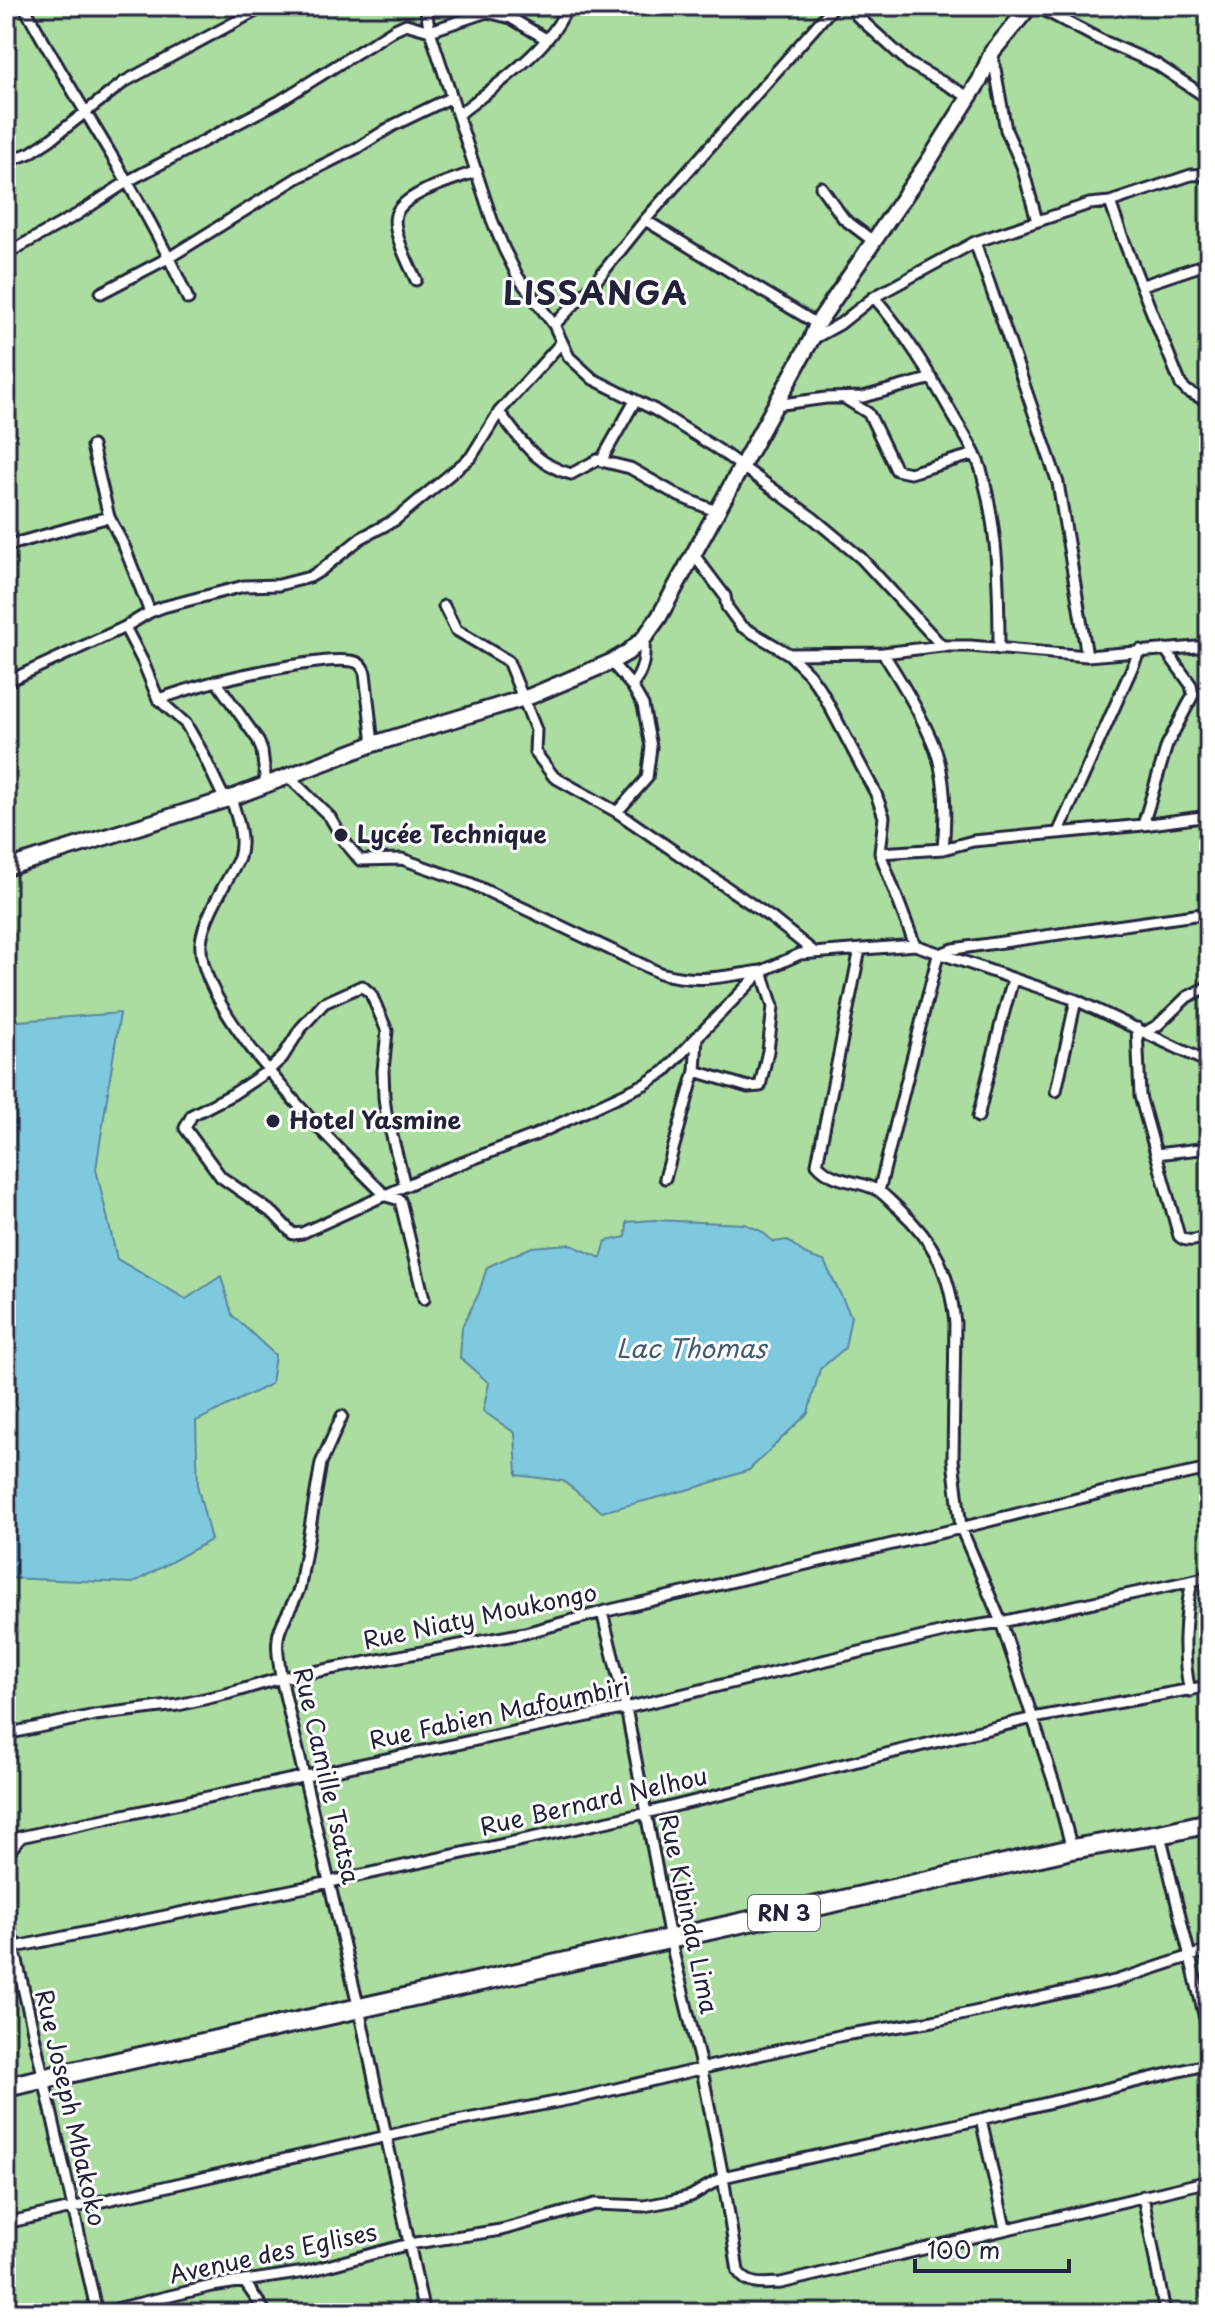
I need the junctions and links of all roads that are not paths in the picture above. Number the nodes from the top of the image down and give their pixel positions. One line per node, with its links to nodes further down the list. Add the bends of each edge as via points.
1 (24, 6): 14 (street)
2 (265, 6): 14 (street, via 124,82)
3 (425, 6): 8 (street)
4 (567, 6): 9 (street)
5 (834, 6): 22 (street)
6 (853, 6): 12 (street, via 856,15 910,64)
7 (1033, 6): 10 (street); 13 (street, via 1156,64)
8 (430, 31): 9 (street, via 487,12 511,18); 11 (street); 19 (street, via 406,24 395,29 278,102)
9 (546, 39): 15 (street)
10 (992, 52): 12 (street); 23 (street, via 1006,130)
11 (452, 97): 15 (street); 27 (street, via 305,173)
12 (969, 97): 24 (street)
13 (1209, 99)
14 (84, 113): 16 (street, via 30,153); 19 (street)
15 (459, 114): 17 (street)
16 (6, 162)
17 (477, 171): 29 (street, via 400,206 395,226); 35 (street, via 504,249)
18 (1209, 174): 21 (street)
19 (128, 181): 26 (street); 27 (street)
20 (821, 187): 24 (street, via 844,219)
21 (1110, 202): 23 (street); 30 (street)
22 (645, 220): 34 (street); 35 (street)
23 (1037, 221): 25 (street)
24 (873, 241): 34 (street)
25 (975, 242): 32 (street); 63 (street, via 1058,483)
26 (6, 254)
27 (170, 257): 31 (street); 33 (street)
28 (1209, 263): 30 (street)
29 (416, 280)
30 (1143, 285): 41 (street, via 1181,385)
31 (101, 293)
32 (874, 297): 36 (street); 38 (street)
33 (188, 299)
34 (817, 324): 36 (street)
35 (554, 325): 37 (street)
36 (811, 340): 42 (street)
37 (561, 343): 40 (street, via 593,379); 43 (street)
38 (932, 378): 39 (street); 45 (street)
39 (844, 398): 42 (street); 45 (street, via 868,413 896,470 910,473)
40 (635, 401): 46 (street); 47 (street)
41 (1209, 402)
42 (775, 405): 47 (street)
43 (499, 412): 46 (street, via 550,467 571,474 593,460); 53 (street, via 476,451 443,481 310,577 234,588)
44 (92, 446): 49 (street)
45 (975, 454): 58 (street, via 996,545)
46 (601, 461): 48 (street, via 630,468)
47 (743, 465): 48 (street); 56 (street, via 861,558)
48 (718, 512): 51 (street)
49 (109, 517): 50 (street); 53 (street)
50 (10, 543)
51 (694, 555): 55 (street); 62 (street, via 741,626)
52 (444, 606): 69 (street, via 456,630 508,661)
53 (150, 612): 54 (street)
54 (125, 627): 66 (street); 68 (street)
55 (644, 638): 64 (street); 67 (street, via 643,668)
56 (942, 646): 58 (street); 61 (street)
57 (1209, 646): 59 (street)
58 (999, 649): 63 (street)
59 (1165, 649): 60 (street); 76 (street, via 1193,695 1167,745)
60 (1140, 650): 63 (street); 77 (street)
61 (883, 653): 62 (street); 78 (street, via 936,753)
62 (789, 654): 79 (street, via 822,692 876,794 884,817)
63 (1087, 656)
64 (611, 662): 67 (street); 69 (street)
65 (216, 681): 68 (street); 70 (street, via 330,661 360,664); 72 (street, via 258,740)
66 (6, 682)
67 (632, 686): 74 (street, via 647,718 649,773)
68 (158, 699): 73 (street, via 186,724)
69 (523, 699): 70 (street); 74 (street, via 536,730 535,752 554,777)
70 (373, 744): 71 (street)
71 (288, 776): 72 (street); 86 (street, via 330,817 360,860 402,859 456,878 660,973 695,980)
72 (266, 783): 73 (street)
73 (228, 798): 80 (street); 93 (street, via 242,847 203,931 201,957 221,1005)
74 (617, 812): 84 (street)
75 (1209, 816): 76 (street)
76 (1143, 825): 77 (street)
77 (1058, 833): 78 (street)
78 (943, 849): 79 (street)
79 (880, 853): 82 (street)
80 (6, 868)
81 (1209, 913): 85 (street)
82 (915, 945): 83 (street); 85 (street)
83 (860, 949): 84 (street); 101 (street, via 817,1164 831,1176)
84 (814, 952): 86 (street)
85 (938, 955): 87 (street); 101 (street)
86 (762, 971): 91 (street); 94 (street, via 773,1007 760,1086)
87 (1013, 979): 89 (street); 96 (street)
88 (1209, 986): 90 (street, via 1187,997 1158,1025)
89 (1076, 1000): 90 (street); 95 (street)
90 (1142, 1030): 92 (street); 98 (street, via 1140,1096)
91 (697, 1037): 94 (street); 100 (street, via 645,1084)
92 (1209, 1063)
93 (269, 1070): 100 (street, via 324,1003 362,986 367,989 387,1031 384,1097); 102 (street); 102 (street, via 192,1115 185,1128 221,1177 293,1234)
94 (695, 1071): 99 (street)
95 (1056, 1091)
96 (978, 1117)
97 (1209, 1148): 98 (street)
98 (1156, 1154): 103 (street, via 1179,1236 1189,1241)
99 (665, 1178)
100 (405, 1186): 102 (street)
101 (879, 1191): 107 (street, via 927,1238 953,1301 953,1460)
102 (386, 1196): 104 (street, via 400,1200 403,1208)
103 (1209, 1236)
104 (424, 1299)
105 (342, 1416): 112 (street, Rue Camille Tsatsa, via 321,1463 300,1586 278,1639)
106 (1209, 1469): 107 (street, Rue Niaty Moukongo)
107 (961, 1528): 110 (street, Rue Niaty Moukongo); 111 (street)
108 (1209, 1577): 109 (street, Rue Fabien Mafoumbiri)
109 (1192, 1582): 111 (street, Rue Fabien Mafoumbiri); 114 (street, via 1185,1657)
110 (602, 1612): 112 (street, Rue Niaty Moukongo, via 525,1633); 115 (street, Rue Kibinda Lima)
111 (1001, 1622): 115 (street, Rue Fabien Mafoumbiri); 116 (street)
112 (281, 1678): 117 (street, Rue Niaty Moukongo, via 178,1705); 118 (street, Rue Camille Tsatsa)
113 (1209, 1686): 114 (street, Rue Bernard Nelhou)
114 (1190, 1691): 116 (street, Rue Bernard Nelhou)
115 (626, 1708): 118 (street, Rue Fabien Mafoumbiri); 119 (street, Rue Kibinda Lima)
116 (1033, 1718): 119 (street, Rue Bernard Nelhou); 124 (street)
117 (6, 1734)
118 (303, 1777): 122 (street, Rue Fabien Mafoumbiri); 126 (street, Rue Camille Tsatsa)
119 (646, 1813): 126 (street, Rue Bernard Nelhou); 128 (street, Rue Kibinda Lima)
120 (1209, 1823): 121 (highway, RN 3)
121 (1160, 1834): 124 (highway, RN 3); 131 (street)
122 (21, 1837): 123 (street, Rue Fabien Mafoumbiri); 125 (street)
123 (6, 1840)
124 (1072, 1849): 128 (highway, RN 3)
125 (6, 1855)
126 (330, 1882): 129 (street, Rue Bernard Nelhou); 132 (street, Rue Camille Tsatsa)
127 (6, 1912): 129 (street, Rue Joseph Mbakoko)
128 (670, 1939): 132 (highway, RN 3); 135 (street, Rue Kibinda Lima)
129 (10, 1948): 136 (street, Rue Joseph Mbakoko)
130 (1209, 1950): 131 (street)
131 (1191, 1954): 133 (street); 135 (street, via 1115,1981 843,2035)
132 (359, 2009): 136 (highway, RN 3); 139 (street, Rue Camille Tsatsa)
133 (1209, 2035)
134 (1209, 2064): 138 (street, Avenue des Eglises)
135 (702, 2070): 139 (street); 140 (street, Rue Kibinda Lima)
136 (43, 2078): 137 (highway, RN 3); 143 (street, Rue Joseph Mbakoko)
137 (6, 2087)
138 (981, 2119): 140 (street, Avenue des Eglises); 145 (street)
139 (385, 2137): 143 (street); 146 (street, Rue Camille Tsatsa)
140 (723, 2177): 145 (street, Rue Kibinda Lima, via 738,2271 757,2284 781,2283); 146 (street, Avenue des Eglises, via 671,2201 595,2204 501,2230)
141 (1209, 2181): 142 (street, Rue Kibinda Lima)
142 (1143, 2196): 145 (street, Rue Kibinda Lima); 148 (street)
143 (72, 2208): 144 (street); 149 (street, Rue Joseph Mbakoko)
144 (6, 2223)
145 (1005, 2228)
146 (409, 2244): 147 (street, Avenue des Eglises, via 305,2272); 151 (street, Rue Camille Tsatsa)
147 (244, 2281): 149 (street, Avenue des Eglises); 150 (street)
148 (1164, 2307)
149 (98, 2313)
150 (266, 2313)
151 (424, 2313)

